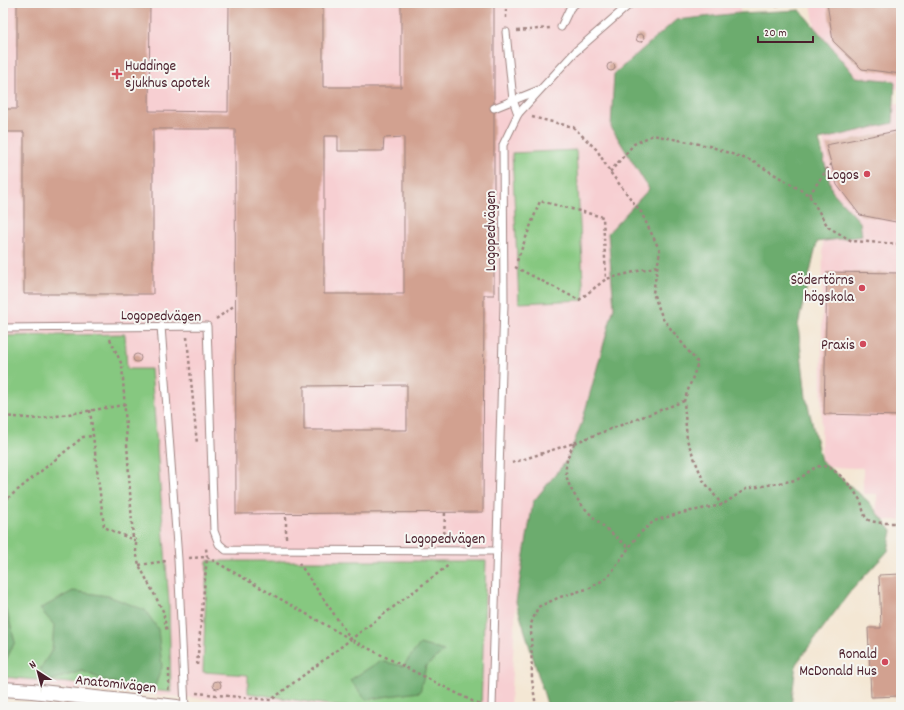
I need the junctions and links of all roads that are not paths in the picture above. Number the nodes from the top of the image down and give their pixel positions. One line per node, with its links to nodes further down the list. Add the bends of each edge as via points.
1 (576, 3): 3 (lane, via 570,8)
2 (631, 3): 5 (lane, Logopedvägen, via 576,51)
3 (561, 27)
4 (506, 32): 6 (lane)
5 (541, 89): 6 (lane); 8 (lane, Logopedvägen)
6 (513, 100): 7 (lane); 8 (lane)
7 (494, 108)
8 (518, 114): 11 (lane, Logopedvägen, via 503,145 503,312)
9 (161, 326): 10 (lane, Logopedvägen); 11 (lane, Logopedvägen, via 207,326 214,531 219,544 226,550); 14 (lane, via 178,559)
10 (3, 328)
11 (497, 551): 15 (lane)
12 (3, 689): 13 (street, Anatomivägen)
13 (178, 707)
14 (185, 707)
15 (492, 707)

